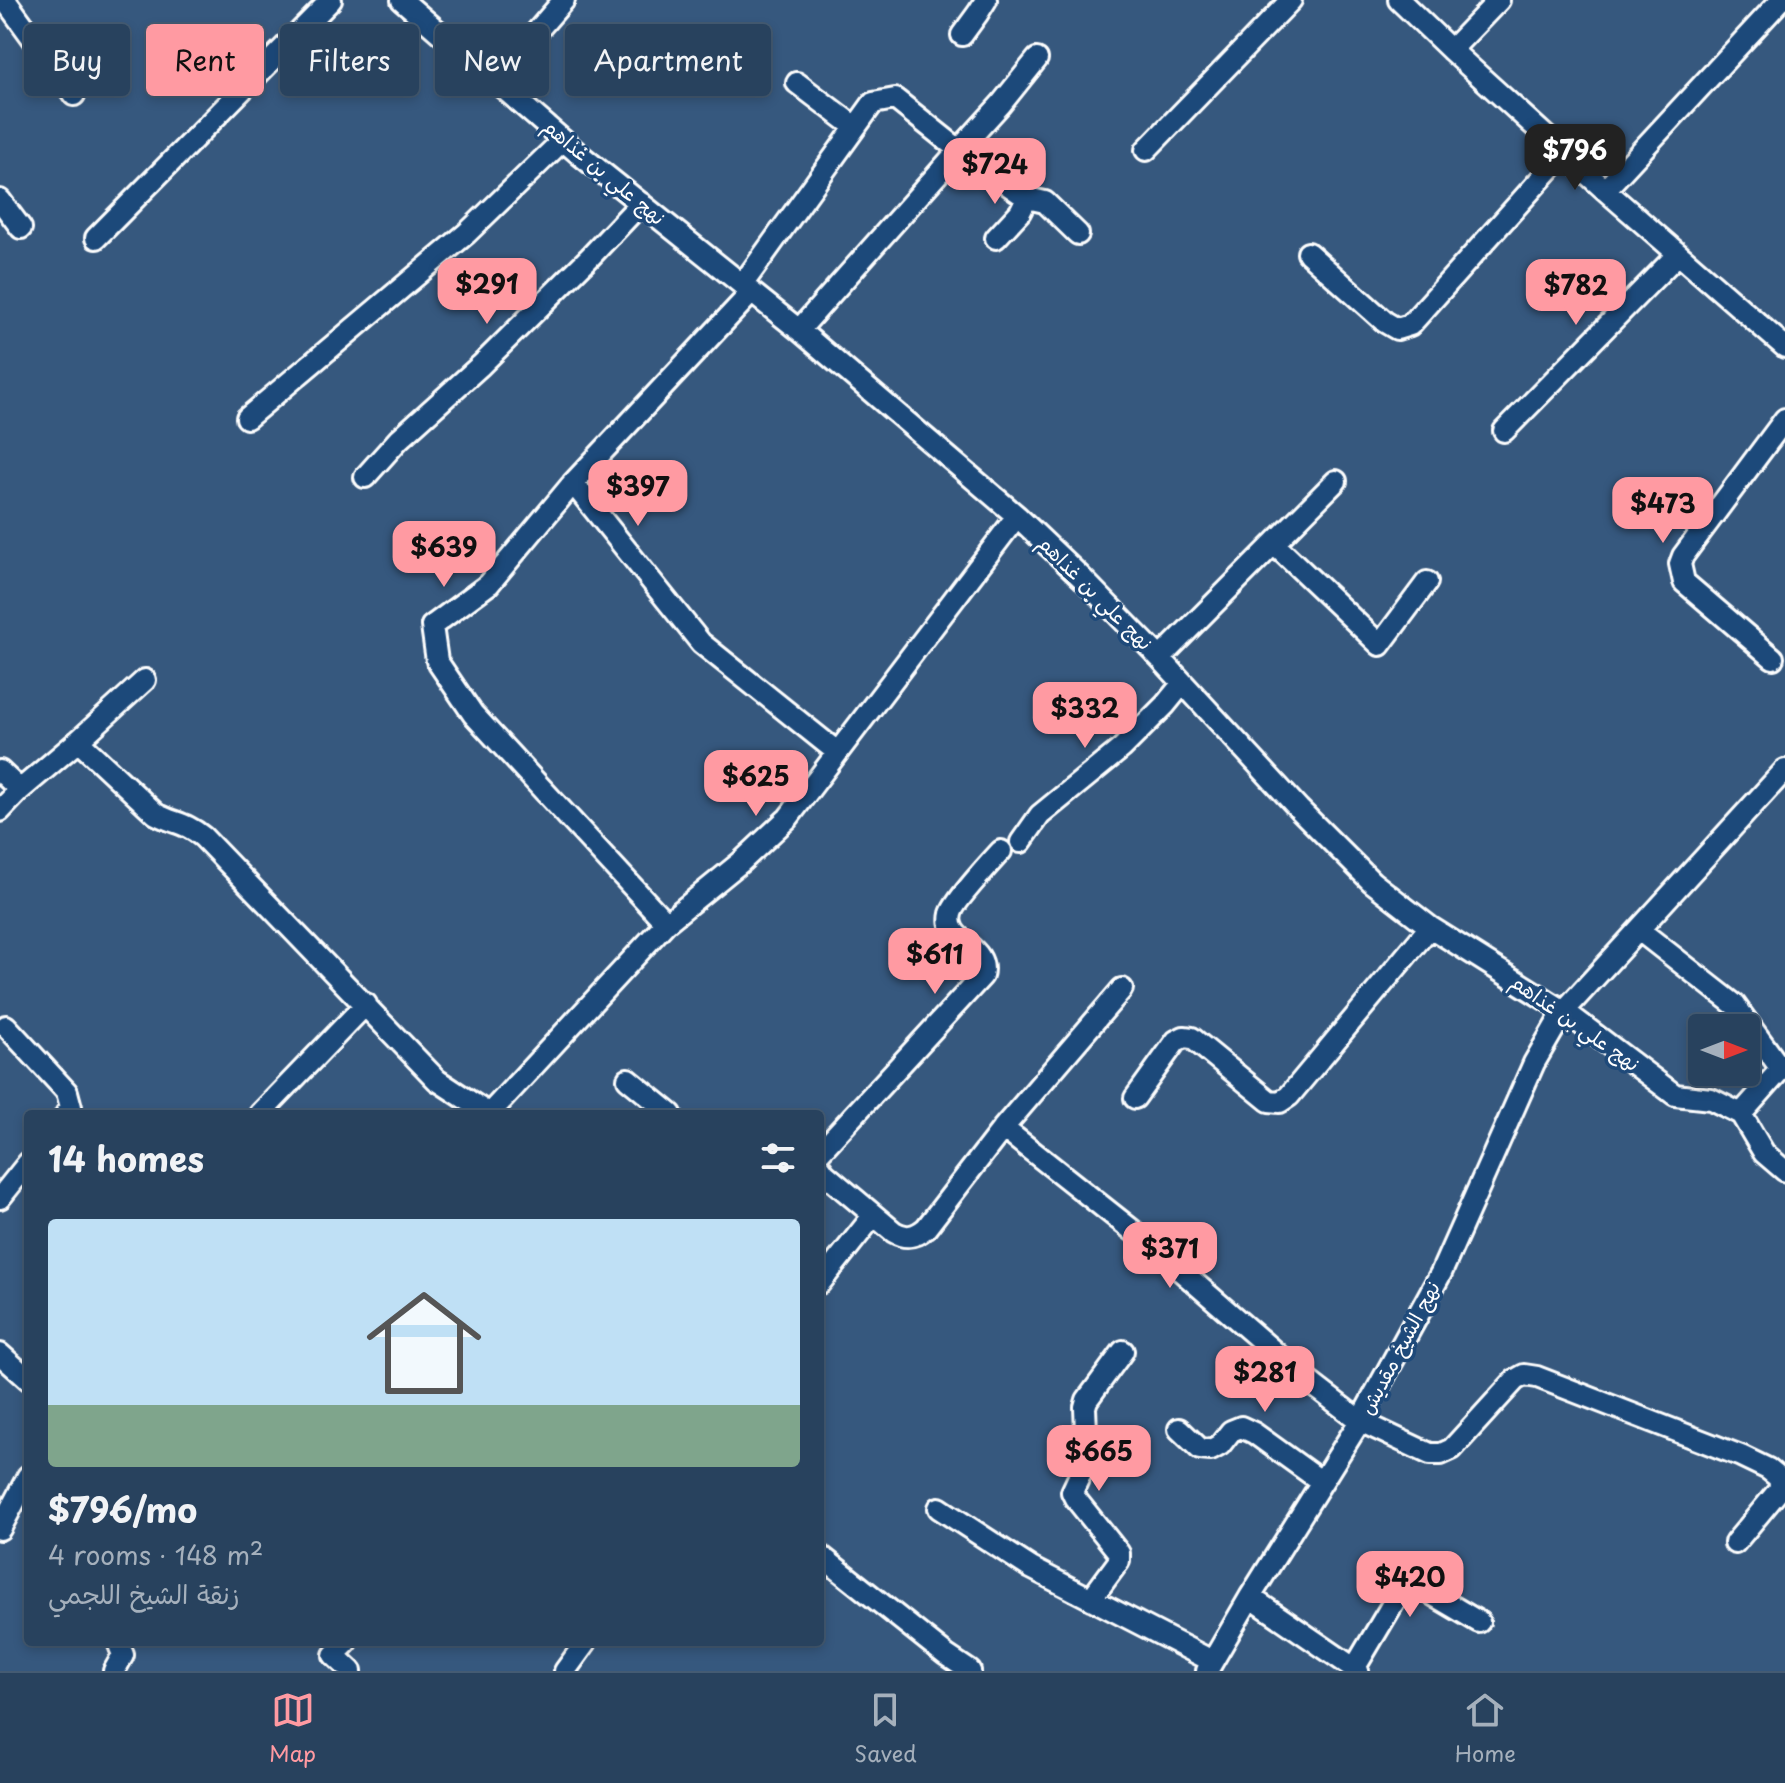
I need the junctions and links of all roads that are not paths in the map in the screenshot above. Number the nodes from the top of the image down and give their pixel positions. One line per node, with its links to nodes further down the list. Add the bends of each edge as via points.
1 (5, 0): 11 (street)
2 (331, 0): 29 (street)
3 (402, 0): 12 (street, نهج علي بن غذاهم)
4 (564, 0): 10 (street)
5 (986, 0): 13 (street)
6 (1291, 0): 21 (street)
7 (1399, 0): 14 (street)
8 (1499, 0): 14 (street)
9 (1783, 1): 23 (street)
10 (543, 24)
11 (24, 26)
12 (435, 28)
13 (962, 35)
14 (1451, 50): 22 (street)
15 (1037, 59): 20 (street)
16 (797, 83): 18 (street)
17 (513, 96): 19 (street, نهج علي بن غذاهم)
18 (855, 127): 20 (street, via 873,103 895,99); 33 (street)
19 (563, 140): 26 (street, نهج علي بن غذاهم); 36 (street, via 467,233)
20 (959, 150): 24 (street); 34 (street)
21 (1146, 150)
22 (1565, 152): 23 (street); 31 (street, via 1410,325 1397,329 1385,322)
23 (1605, 190): 32 (street)
24 (1027, 198): 28 (street, via 1045,202); 30 (street)
25 (0, 200): 27 (street)
26 (641, 203): 33 (street, نهج علي بن غذاهم); 39 (street)
27 (21, 228)
28 (1078, 234)
29 (96, 238)
30 (996, 238)
31 (1308, 253)
32 (1678, 254): 35 (street); 38 (street)
33 (747, 289): 34 (street, نهج علي بن غذاهم); 41 (street)
34 (799, 330): 42 (street, نهج علي بن غذاهم)
35 (1785, 347)
36 (247, 418)
37 (1785, 419): 46 (street, via 1680,564 1684,582)
38 (1504, 431)
39 (365, 477)
40 (1336, 481): 43 (street)
41 (573, 483): 50 (street, via 701,643); 57 (street, via 489,584 432,626 437,661 473,714)
42 (1017, 516): 45 (street, نهج علي بن غذاهم); 50 (street)
43 (1274, 544): 44 (street, via 1380,645); 45 (street)
44 (1427, 582)
45 (1160, 658): 48 (street, نهج علي بن غذاهم)
46 (1773, 658)
47 (145, 680): 49 (street)
48 (1183, 683): 55 (street, via 1122,748 1040,815); 58 (street, نهج علي بن غذاهم, via 1372,882)
49 (78, 741): 53 (street); 61 (street, via 156,814 203,837)
50 (837, 752): 57 (street, via 788,818)
51 (1785, 770): 59 (street, نهج الشيخ مقديش)
52 (0, 771): 53 (street)
53 (20, 790): 54 (street)
54 (0, 811)
55 (1021, 842)
56 (1001, 851): 73 (street, via 950,917 954,931 980,955 982,976)
57 (666, 923): 69 (street)
58 (1430, 927): 62 (street, نهج علي بن غذاهم); 65 (street, via 1280,1102 1269,1101 1192,1038 1184,1037)
59 (1639, 930): 62 (street, نهج الشيخ مقديش); 71 (street, via 1735,1005 1781,1069)
60 (1122, 989): 72 (street)
61 (366, 1004): 67 (street); 68 (street, via 437,1080)
62 (1564, 1011): 71 (street, نهج علي بن غذاهم, via 1675,1095 1711,1099); 83 (street, نهج الشيخ مقديش, via 1534,1063 1441,1273)
63 (6, 1026): 66 (street, via 67,1092)
64 (628, 1079): 70 (street)
65 (1135, 1098)
66 (69, 1110)
67 (264, 1110)
68 (483, 1110)
69 (493, 1110)
70 (666, 1110)
71 (1741, 1114): 75 (street, via 1764,1153)
72 (1003, 1128): 78 (street, via 919,1234 902,1236); 83 (street)
73 (824, 1148)
74 (24, 1168): 77 (street)
75 (1785, 1171)
76 (824, 1173): 78 (street)
77 (0, 1198)
78 (873, 1216): 79 (street)
79 (824, 1278)
80 (1123, 1351): 92 (street, via 1087,1400 1087,1456 1072,1492 1120,1558)
81 (0, 1354): 82 (street)
82 (24, 1375)
83 (1360, 1421): 85 (street, نهج الشيخ مقديش); 89 (street, via 1430,1454 1441,1454 1452,1449 1515,1380 1537,1377 1777,1475 1779,1490)
84 (1179, 1429): 85 (street, via 1200,1449 1211,1450 1241,1427)
85 (1322, 1482): 91 (street, نهج الشيخ مقديش)
86 (24, 1484): 88 (street)
87 (939, 1508): 92 (street, via 1031,1568)
88 (0, 1529)
89 (1735, 1543)
90 (824, 1559): 97 (street)
91 (1250, 1597): 98 (street, نهج الشيخ مقديش); 99 (street)
92 (1091, 1599): 98 (street)
93 (1479, 1622): 99 (street, via 1418,1586 1401,1590)
94 (120, 1646): 100 (street, via 123,1655)
95 (343, 1646): 101 (street, via 334,1655)
96 (583, 1646): 102 (street)
97 (941, 1663): 103 (street)
98 (1210, 1666)
99 (1356, 1670)
100 (114, 1671)
101 (351, 1671)
102 (565, 1671)
103 (970, 1671)

